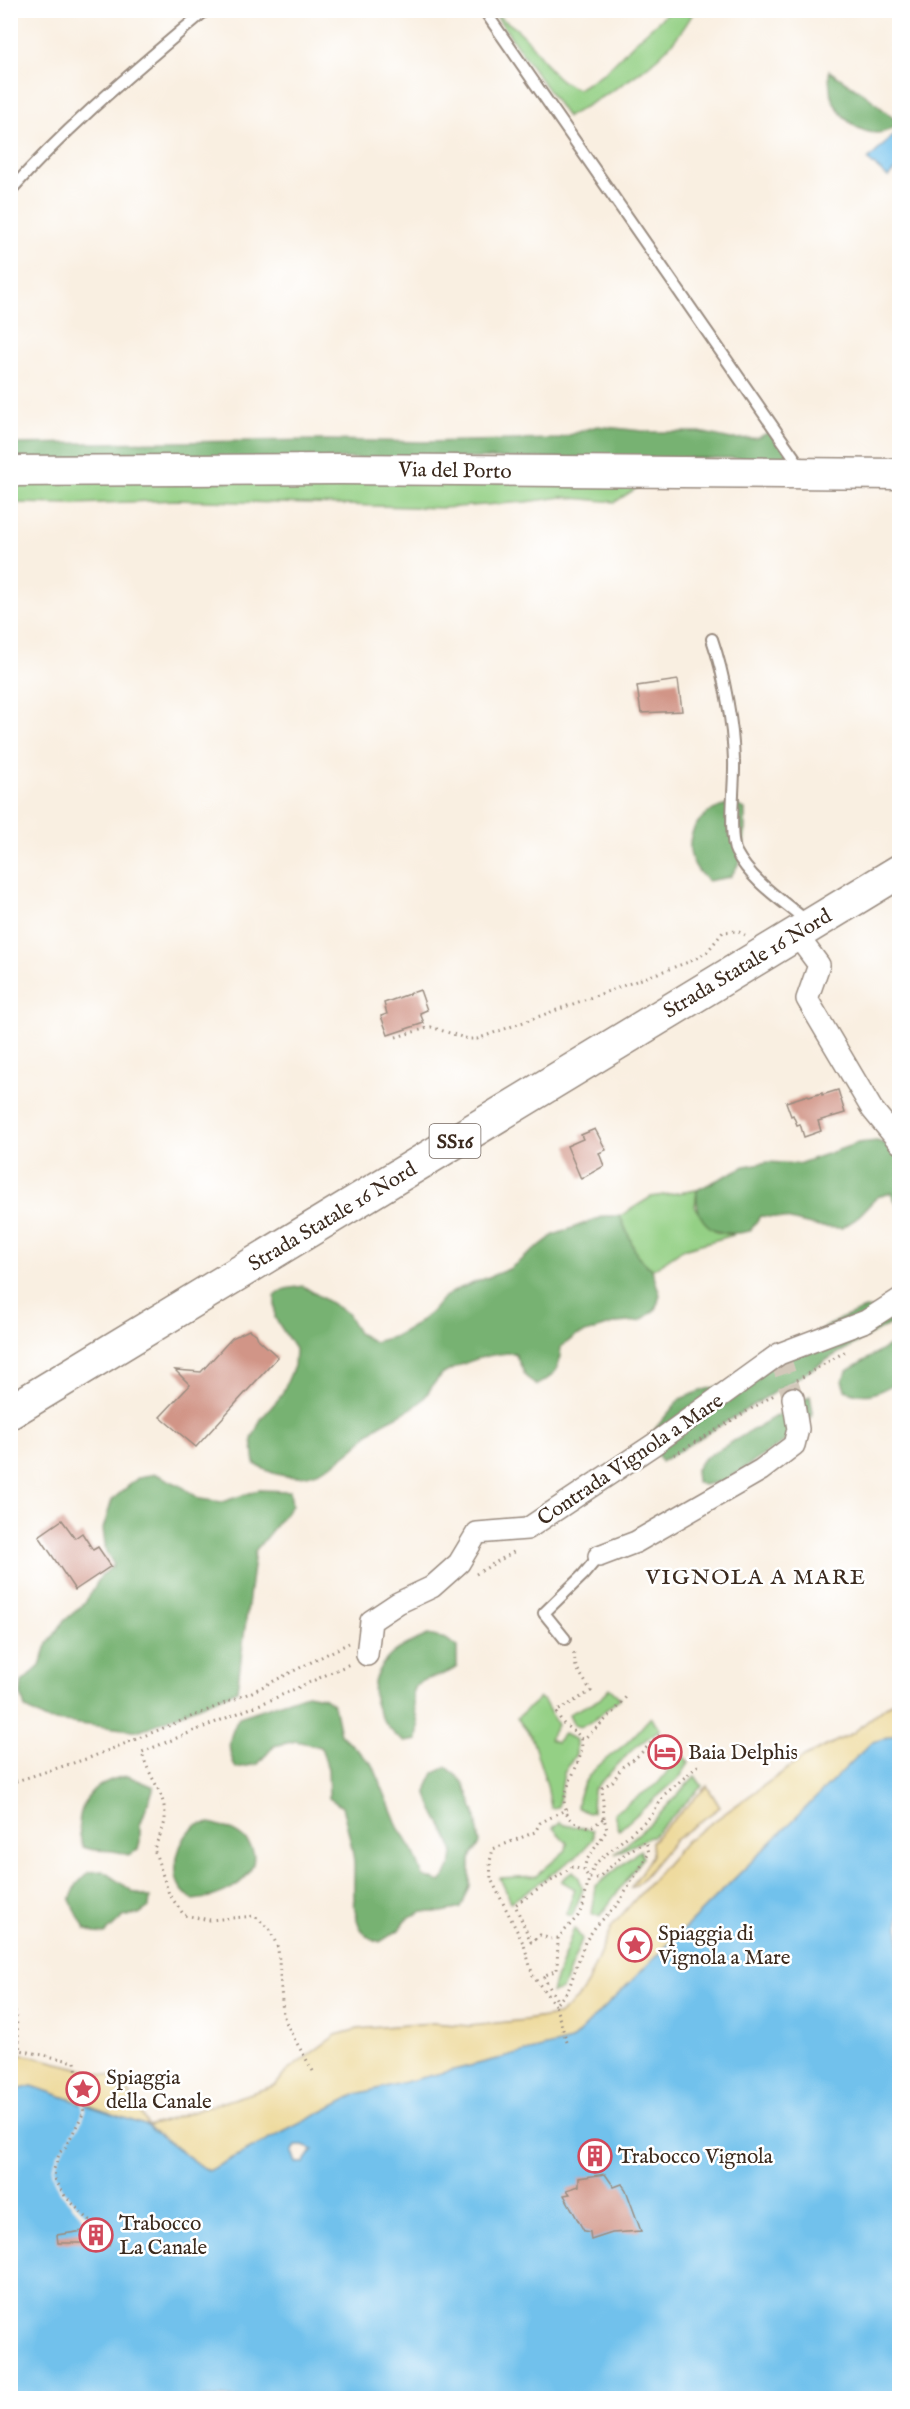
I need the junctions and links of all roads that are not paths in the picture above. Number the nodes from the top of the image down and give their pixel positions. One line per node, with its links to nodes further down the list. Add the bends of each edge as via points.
1 (206, 10): 3 (lane, via 41,155)
2 (484, 10): 5 (lane)
3 (10, 191)
4 (10, 471): 5 (street, Via del Porto)
5 (804, 473): 6 (street, Via del Porto)
6 (900, 474)
7 (712, 639): 9 (lane, via 721,665 734,758 734,849 747,869)
8 (900, 870): 9 (main road, Strada Statale 16 Nord / SS16)
9 (803, 929): 10 (street, via 819,965 807,999 872,1109); 13 (main road, Strada Statale 16 Nord / SS16)
10 (900, 1143)
11 (900, 1299): 16 (street, Contrada Vignola a Mare, via 866,1321 779,1354 527,1529 477,1533 459,1563 432,1587 371,1621)
12 (793, 1398): 14 (street, via 798,1429 794,1445 761,1470 636,1542)
13 (10, 1412)
14 (599, 1556): 15 (lane, via 544,1613)
15 (568, 1643)
16 (367, 1656)

